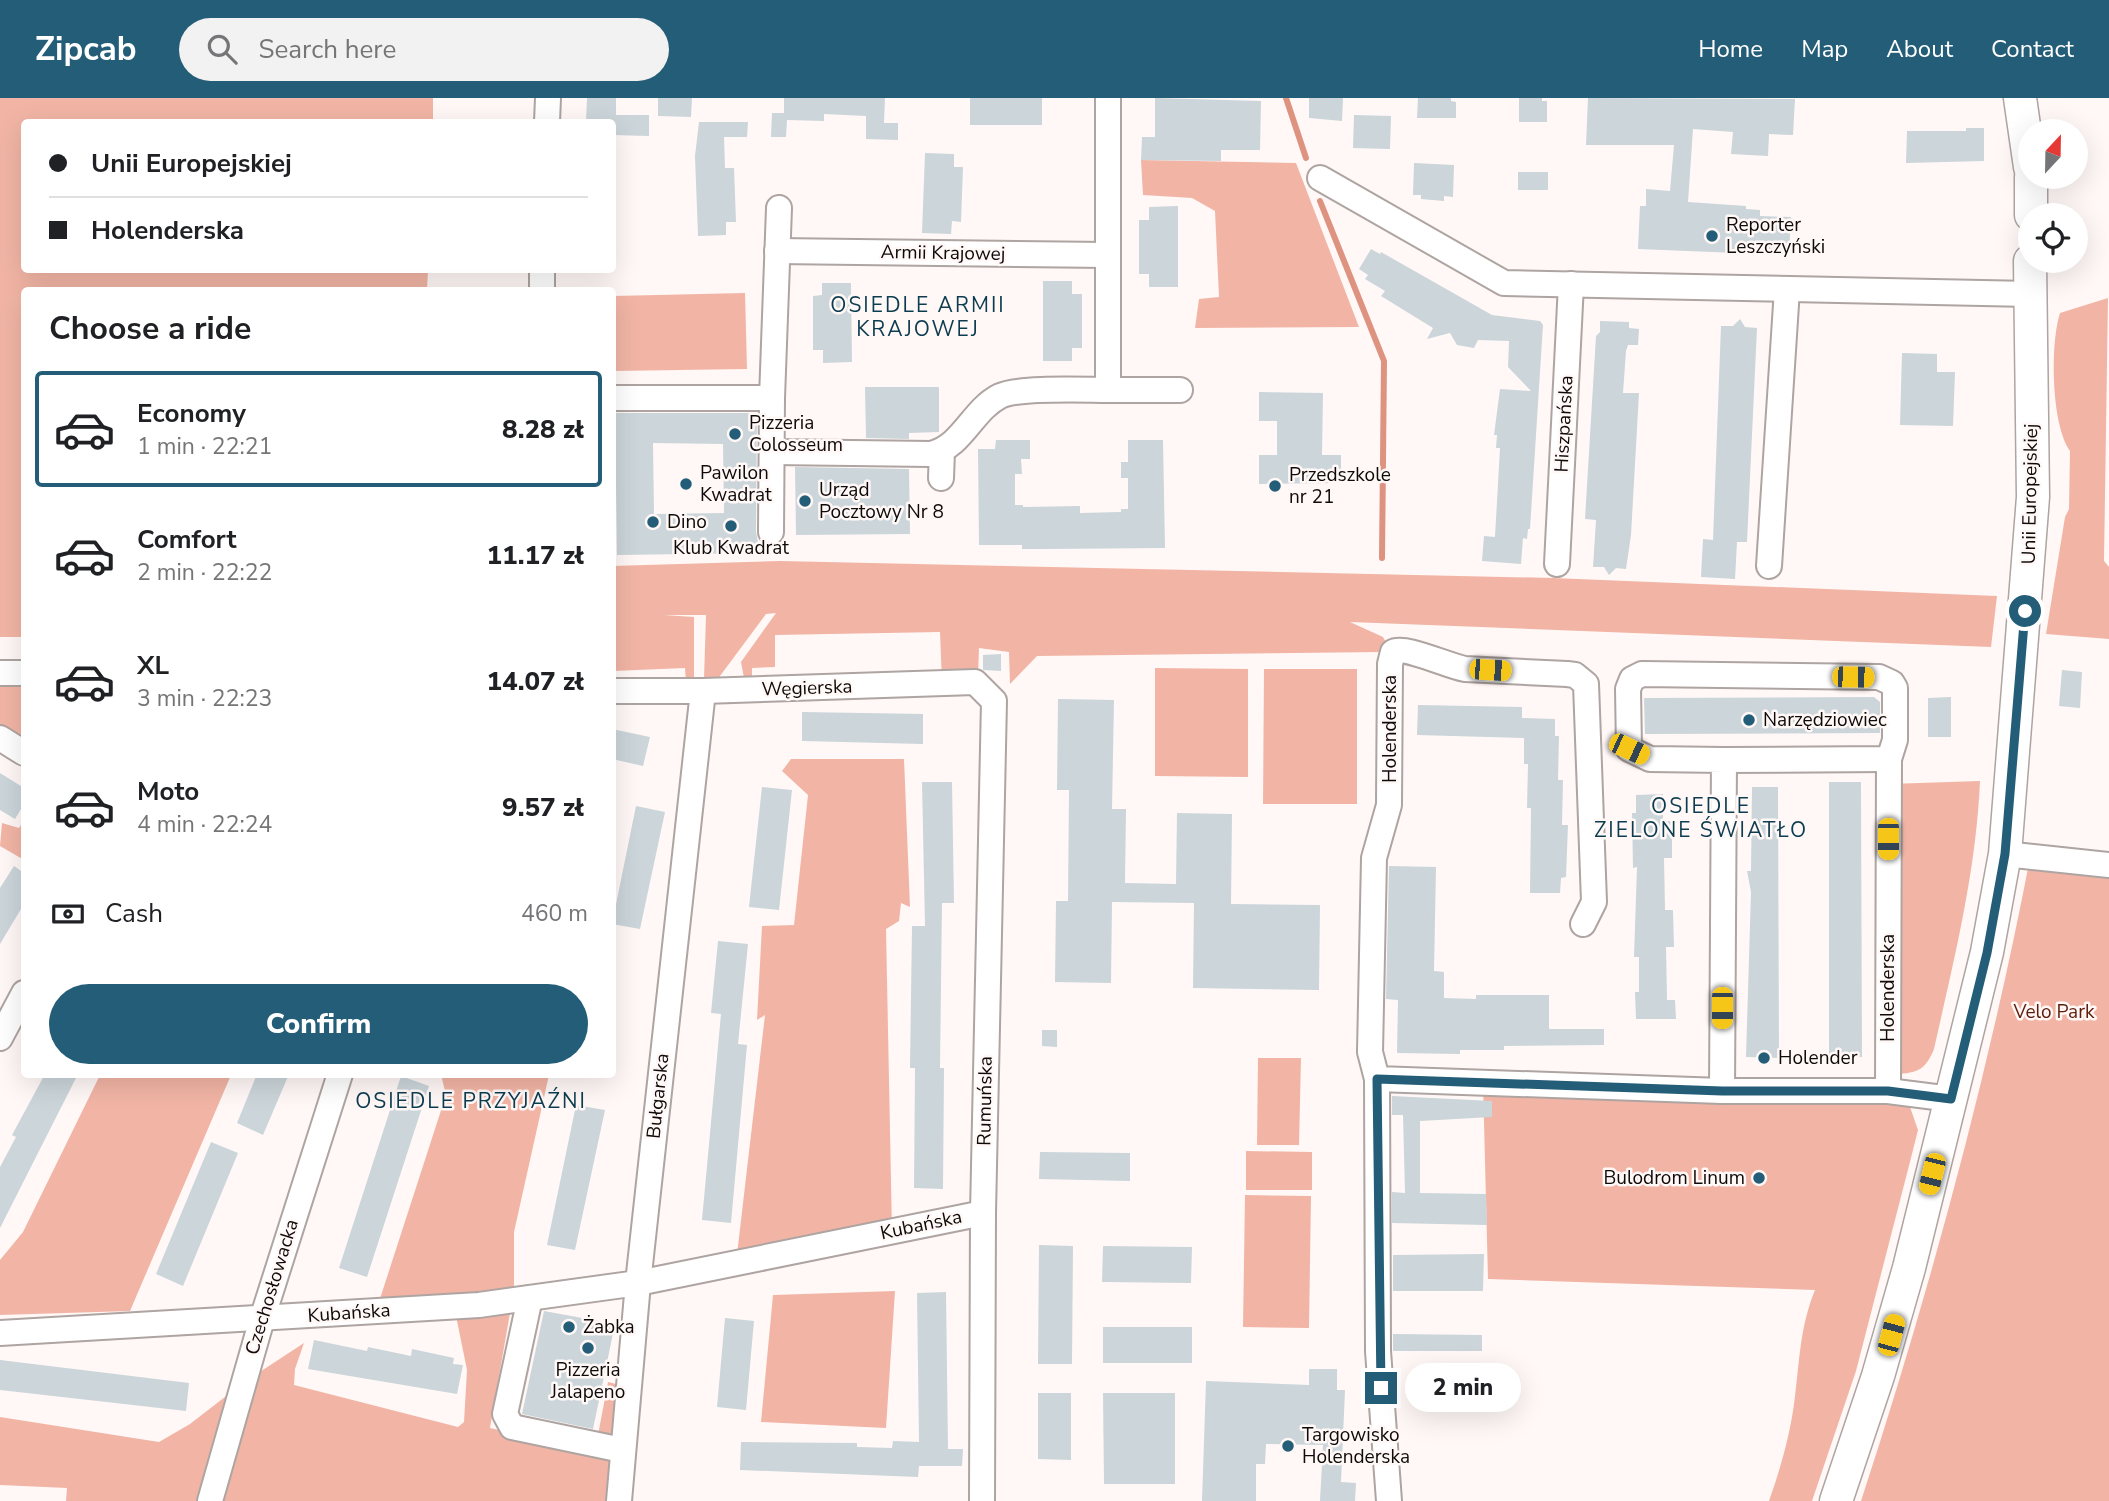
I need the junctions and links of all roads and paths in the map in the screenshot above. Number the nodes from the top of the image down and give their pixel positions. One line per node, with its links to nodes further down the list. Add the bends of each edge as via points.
1 (548, 98): 5 (street)
2 (1108, 98): 11 (street)
3 (2020, 98): 6 (main road)
4 (2043, 98): 7 (main road)
5 (547, 119)
6 (2023, 119)
7 (2040, 119)
8 (1320, 178): 13 (street, via 1504,283)
9 (779, 208): 10 (street)
10 (777, 251): 11 (street, Armii Krajowej); 19 (street)
11 (1108, 255): 16 (street)
12 (2030, 273): 15 (main road, Unii Europejskiej)
13 (1571, 284): 14 (street); 24 (street, Hiszpańska)
14 (1787, 289): 15 (street); 25 (street)
15 (2030, 294): 35 (main road, Unii Europejskiej, via 2033,497)
16 (1108, 390): 17 (street); 20 (street, via 1009,393 989,405)
17 (1180, 390)
18 (616, 398): 19 (street)
19 (772, 398): 21 (street)
20 (942, 451): 21 (street); 22 (street)
21 (772, 452): 23 (street)
22 (942, 478)
23 (771, 533)
24 (1557, 564)
25 (1769, 566)
26 (0, 673): 27 (street)
27 (21, 673)
28 (616, 691): 29 (street, Węgierska)
29 (703, 691): 30 (street, Węgierska, via 975,682); 46 (street, Bułgarska)
30 (994, 701): 45 (street, Rumuńska)
31 (0, 738): 32 (street)
32 (21, 751)
33 (1889, 759): 34 (street, Holenderska); 34 (street, Holenderska, via 1895,740 1896,696 1886,679 1642,674 1632,679 1629,749 1650,759); 43 (street, Holenderska)
34 (1724, 760): 42 (street)
35 (2005, 854): 36 (street); 44 (main road, Unii Europejskiej, via 1987,953)
36 (2109, 865)
37 (1583, 924): 41 (street, Holenderska, via 1594,902 1586,684 1575,675 1448,666 1405,649 1393,652 1389,805 1374,858 1370,1052)
38 (21, 999): 39 (street)
39 (0, 1038)
40 (339, 1078): 48 (street, Czechosłowacka)
41 (1377, 1079): 42 (street); 54 (street, Holenderska, via 1378,1351)
42 (1722, 1091): 43 (street)
43 (1888, 1091): 44 (street)
44 (1951, 1099): 55 (main road, Unii Europejskiej, via 1891,1335)
45 (983, 1213): 46 (street, Kubańska); 53 (street, Rumuńska)
46 (638, 1283): 47 (street, Kubańska); 50 (street, Bułgarska)
47 (530, 1298): 48 (street, Kubańska); 50 (street, via 506,1421 512,1427)
48 (262, 1319): 49 (street, Kubańska); 51 (street, Czechosłowacka)
49 (0, 1333)
50 (622, 1450): 52 (street, Bułgarska)
51 (209, 1501)
52 (619, 1501)
53 (982, 1501)
54 (1388, 1501)
55 (1836, 1501)

